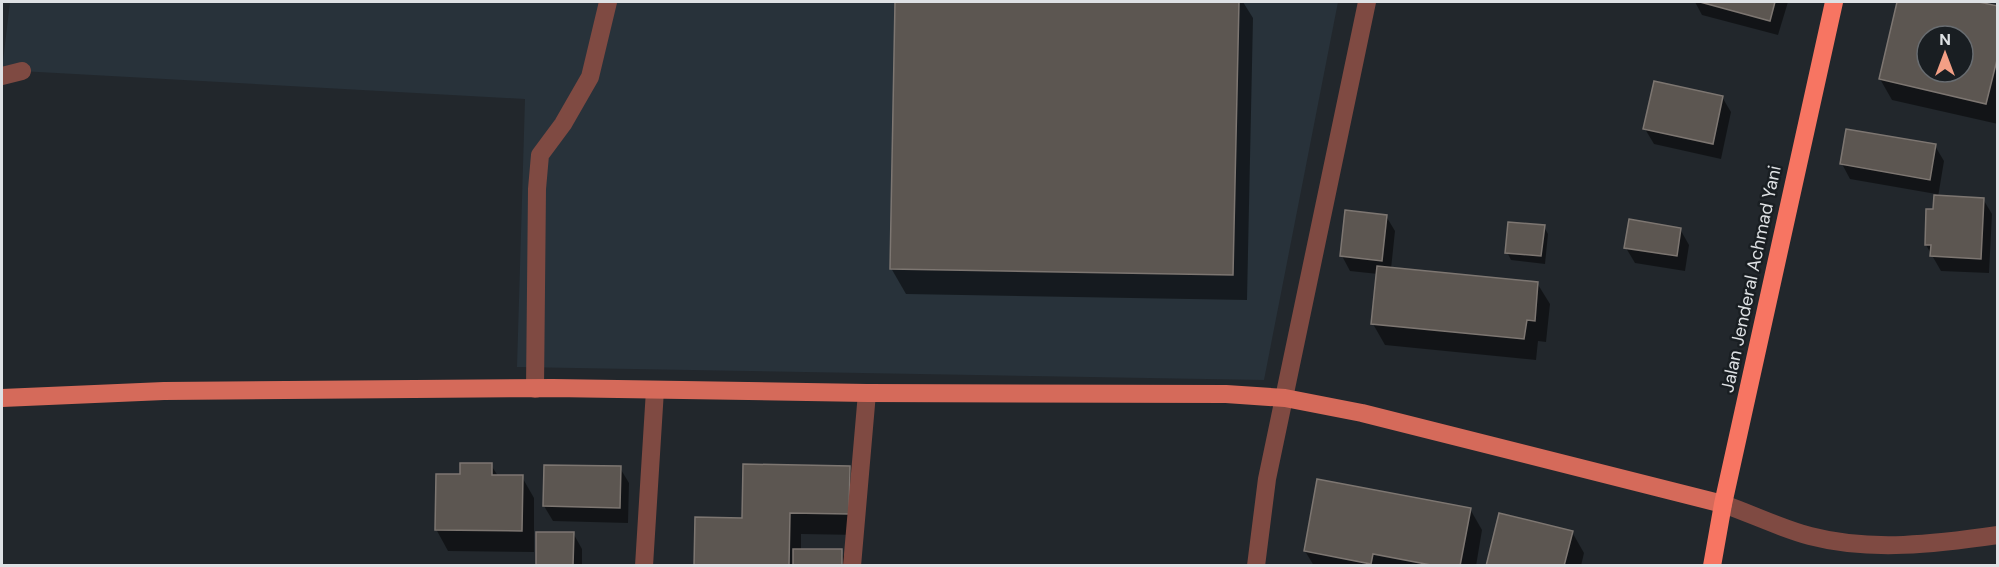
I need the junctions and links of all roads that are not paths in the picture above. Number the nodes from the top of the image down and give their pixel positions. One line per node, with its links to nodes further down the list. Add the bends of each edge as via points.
1 (608, 2): 6 (street, via 590,77 540,155)
2 (1367, 2): 9 (street)
3 (1834, 2): 11 (highway, Jalan Jenderal Achmad Yani)
4 (22, 71): 5 (street)
5 (2, 76)
6 (535, 389): 7 (main road); 10 (main road, via 164,391)
7 (655, 390): 8 (main road); 13 (street)
8 (867, 393): 9 (main road, via 1205,394); 14 (street)
9 (1285, 398): 11 (main road, via 1373,416); 15 (street, via 1267,479)
10 (2, 399)
11 (1723, 504): 12 (street, via 1810,536 1855,544 1899,546); 16 (highway, Jalan Jenderal Achmad Yani)
12 (1998, 535)
13 (645, 566)
14 (852, 566)
15 (1256, 566)
16 (1712, 566)

